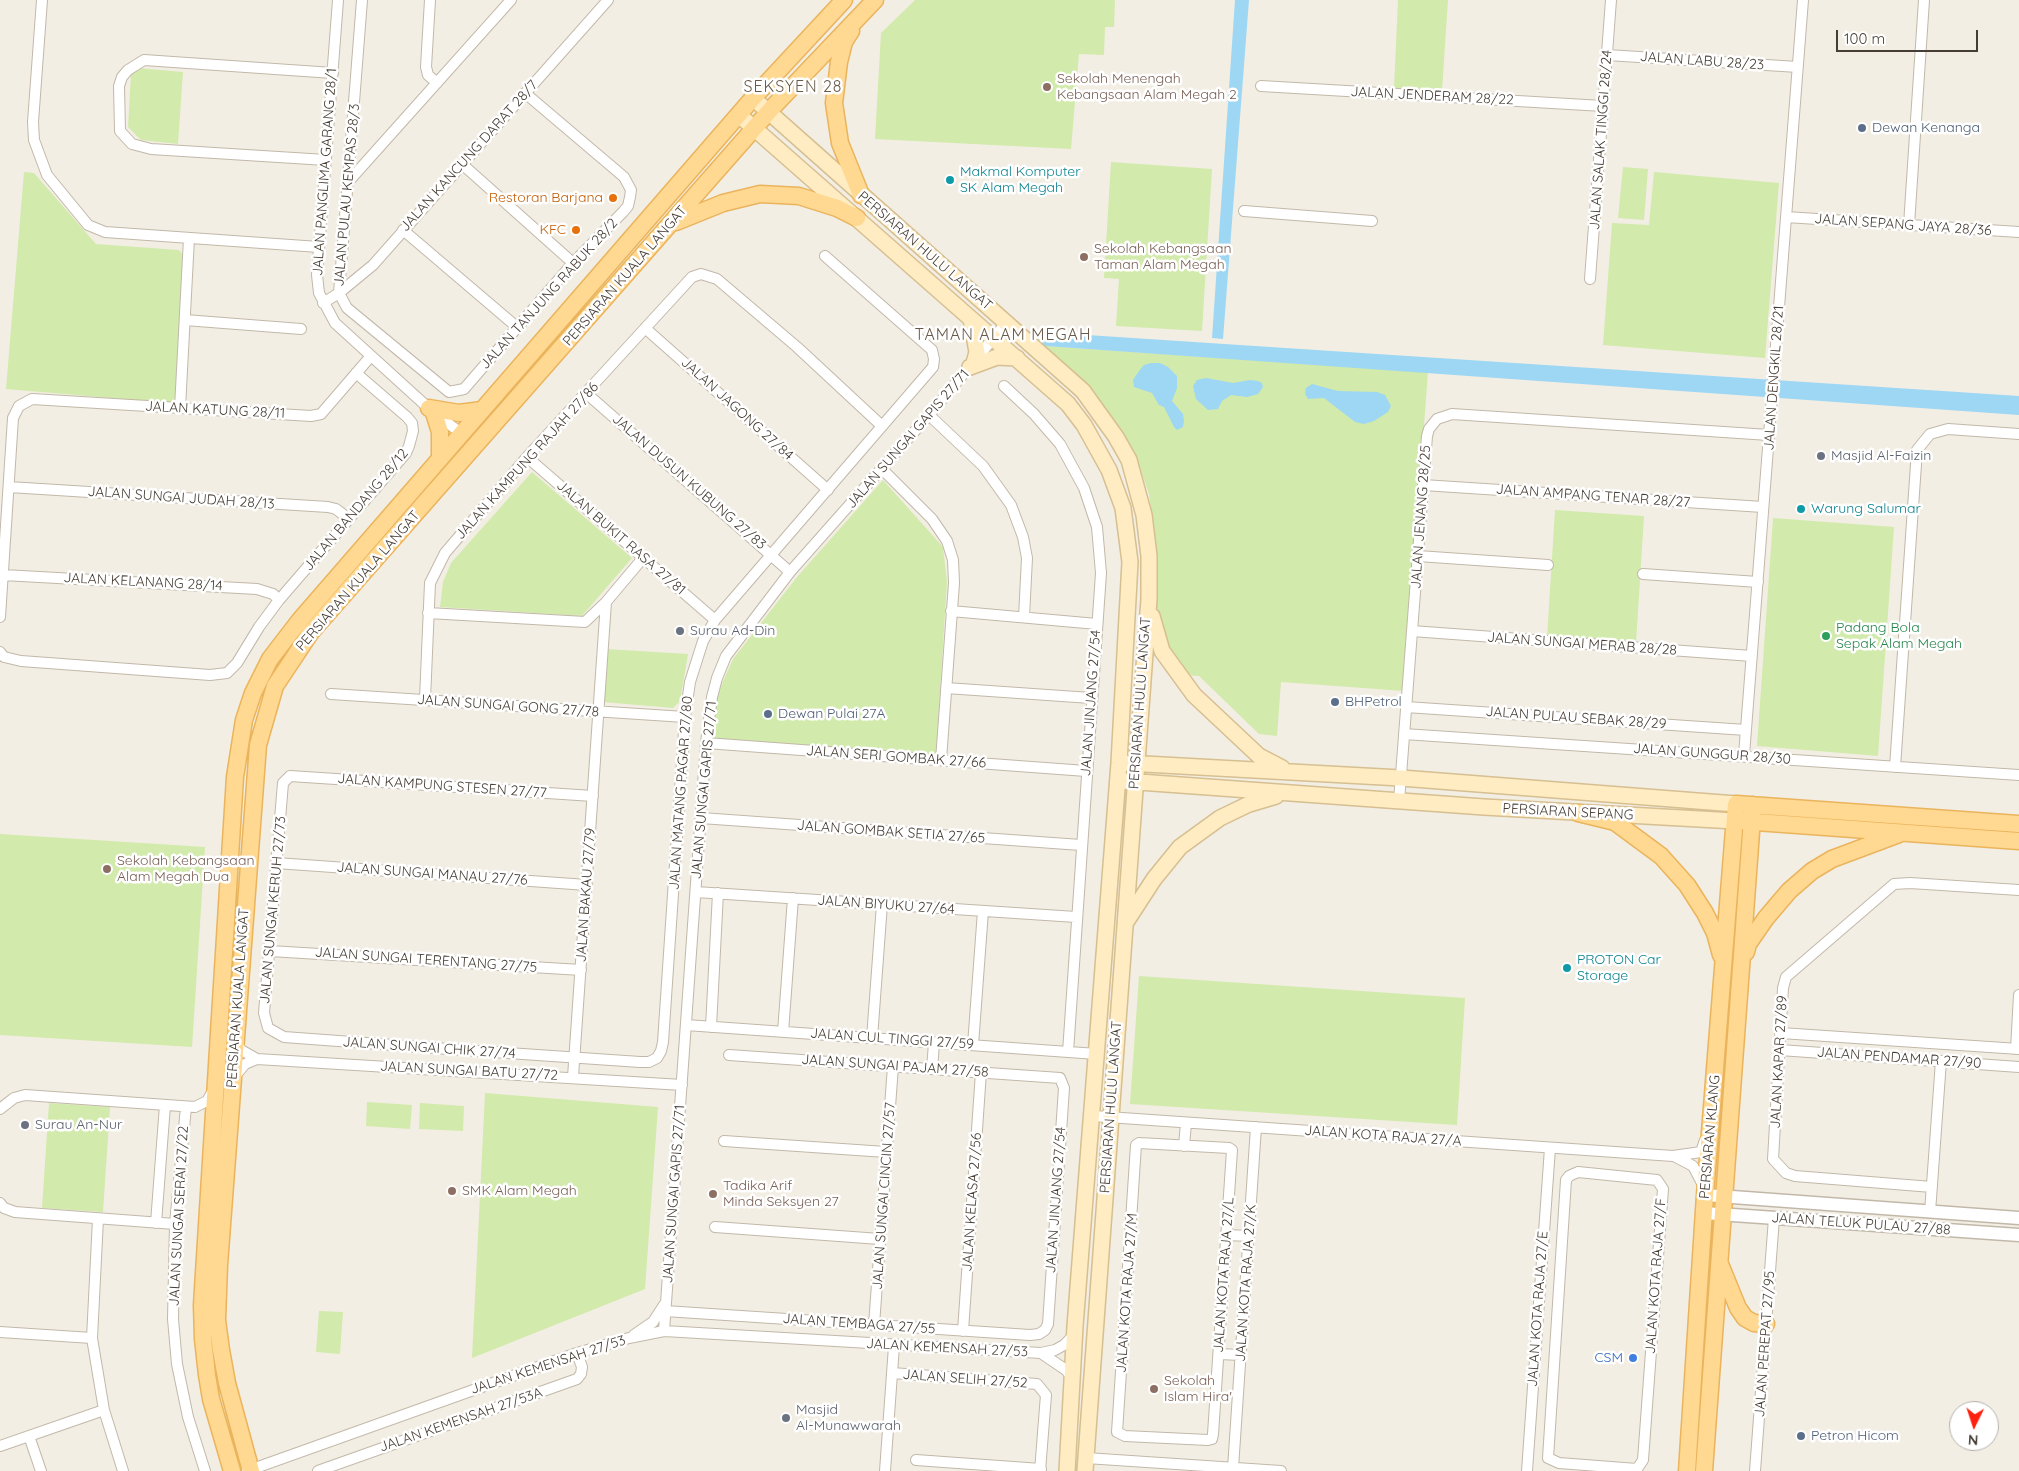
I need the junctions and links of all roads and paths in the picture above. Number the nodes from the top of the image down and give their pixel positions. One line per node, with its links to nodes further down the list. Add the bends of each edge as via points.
1 (42, 0): 36 (street, via 33,122 34,140 47,175 82,219 96,230)
2 (338, 0): 15 (street, JALAN PANGLIMA GARANG 28/1)
3 (362, 0): 26 (street, JALAN PULAU KEMPAS 28/3)
4 (430, 0): 16 (street, via 426,67 428,75)
5 (511, 0): 16 (street)
6 (608, 0): 18 (street, JALAN KANCUNG DARAT 28/7)
7 (844, 0): 19 (main road, PERSIARAN KUALA LANGAT)
8 (875, 0): 12 (main road, PERSIARAN KUALA LANGAT)
9 (1611, 0): 13 (street, JALAN SALAK TINGGI 28/24)
10 (1803, 0): 14 (street, JALAN DENGKIL 28/21)
11 (1924, 0): 33 (street)
12 (860, 16): 21 (main road, PERSIARAN KUALA LANGAT); 27 (main road, via 844,42 834,103 843,153)
13 (1607, 55): 14 (street, JALAN LABU 28/23); 20 (street, JALAN SALAK TINGGI 28/24)
14 (1798, 67): 29 (street, JALAN DENGKIL 28/21)
15 (333, 73): 24 (street, JALAN PANGLIMA GARANG 28/1); 24 (street, via 144,60 128,70 119,86 120,130 132,144 151,149)
16 (437, 83): 26 (street)
17 (1261, 86): 20 (street, JALAN JENDERAM 28/22)
18 (525, 93): 25 (street, JALAN KANCUNG DARAT 28/7); 39 (street, JALAN TANJUNG RABUK 28/2, via 624,177 631,190 628,206)
19 (754, 98): 21 (main road, PERSIARAN HULU LANGAT); 22 (main road, PERSIARAN KUALA LANGAT)
20 (1603, 106): 40 (street, JALAN SALAK TINGGI 28/24)
21 (768, 112): 23 (main road, PERSIARAN KUALA LANGAT); 27 (main road, PERSIARAN HULU LANGAT)
22 (739, 115): 23 (main road, PERSIARAN HULU LANGAT); 60 (main road, PERSIARAN KUALA LANGAT)
23 (754, 129): 30 (main road, PERSIARAN HULU LANGAT); 32 (main road, PERSIARAN KUALA LANGAT)
24 (326, 160): 37 (street, JALAN PANGLIMA GARANG 28/1)
25 (462, 164): 34 (street, JALAN KANCUNG DARAT 28/7); 39 (street)
26 (349, 181): 41 (street, JALAN PULAU KEMPAS 28/3)
27 (861, 195): 45 (main road, PERSIARAN HULU LANGAT)
28 (1244, 211): 31 (street)
29 (1786, 217): 33 (street, JALAN SEPANG JAYA 28/36); 65 (street, JALAN DENGKIL 28/21)
30 (857, 218): 32 (main road, via 798,196 760,194 704,209); 43 (main road, PERSIARAN HULU LANGAT)
31 (1372, 221)
32 (669, 224): 57 (main road, PERSIARAN KUALA LANGAT)
33 (1909, 225): 35 (street, JALAN SEPANG JAYA 28/36)
34 (403, 230): 41 (street, JALAN KANCUNG DARAT 28/7, via 373,265); 46 (street)
35 (2019, 232)
36 (189, 238): 37 (street); 44 (street)
37 (319, 247): 42 (street, JALAN PANGLIMA GARANG 28/1, via 317,284)
38 (825, 256): 62 (street, JALAN MATANG PAGAR 27/80, via 932,350 934,359 929,374)
39 (573, 263): 46 (street, JALAN TANJUNG RABUK 28/2)
40 (1590, 279)
41 (339, 294): 42 (street, JALAN KANCUNG DARAT 28/7); 55 (street, JALAN PULAU KEMPAS 28/3, via 347,308 443,389)
42 (323, 303): 50 (street, JALAN PANGLIMA GARANG 28/1, via 335,323)
43 (971, 319): 49 (main road, PERSIARAN HULU LANGAT); 52 (main road, via 976,338)
44 (185, 320): 48 (street); 58 (street)
45 (1007, 322): 49 (street, JALAN SUNGAI GAPIS 27/71); 83 (main road, PERSIARAN HULU LANGAT, via 1083,390 1104,418 1128,460 1144,515 1149,556)
46 (518, 328): 55 (street, JALAN TANJUNG RABUK 28/2, via 464,389)
47 (646, 328): 56 (street, JALAN KAMPUNG RAJAH 27/86); 62 (street, JALAN KAMPUNG RAJAH 27/86, via 692,277 702,274 717,279); 71 (street, JALAN JAGONG 27/84)
48 (301, 329)
49 (994, 338): 51 (main road, PERSIARAN HULU LANGAT); 52 (street, JALAN SUNGAI GAPIS 27/71)
50 (371, 356): 53 (street, JALAN KATUNG 28/11); 59 (street, JALAN PANGLIMA GARANG 28/1)
51 (1017, 358): 52 (main road, via 996,356); 107 (main road, PERSIARAN HULU LANGAT, via 1068,404 1084,425 1109,470 1123,508 1130,562)
52 (972, 365): 61 (street, JALAN SUNGAI GAPIS 27/71)
53 (356, 373): 58 (street, JALAN KATUNG 28/11, via 320,414 311,416); 74 (street, JALAN BANDANG 28/12, via 407,416 413,431 406,453)
54 (1004, 386): 91 (street, JALAN JINJANG 27/54, via 1060,444 1084,488 1097,527 1101,573)
55 (456, 392)
56 (586, 393): 67 (street, JALAN KAMPUNG RAJAH 27/86); 75 (street, JALAN DUSUN KUBUNG 27/83)
57 (511, 407): 63 (main road, via 497,414 477,434); 72 (main road, PERSIARAN KUALA LANGAT)
58 (180, 408): 70 (street, JALAN KATUNG 28/11, via 32,399 19,406 13,418)
59 (432, 410): 60 (main road, via 459,413); 63 (street, JALAN PANGLIMA GARANG 28/1); 66 (main road, via 440,432)
60 (482, 410): 63 (main road, PERSIARAN KUALA LANGAT)
61 (929, 415): 68 (street, JALAN SUNGAI GAPIS 27/71); 89 (street, via 983,466 1011,506 1027,558)
62 (882, 426): 71 (street, JALAN MATANG PAGAR 27/80)
63 (461, 433): 66 (main road, PERSIARAN KUALA LANGAT); 72 (main road, via 457,458)
64 (2019, 434): 109 (street, via 1948,429 1930,434 1917,450)
65 (1769, 435): 69 (street, JALAN JENANG 28/25, via 1452,414 1437,419 1429,429); 73 (street, JALAN DENGKIL 28/21)
66 (440, 457): 172 (main road, PERSIARAN KUALA LANGAT, via 270,659 244,720 235,777)
67 (527, 457): 77 (street, JALAN BUKIT RASA 27/81); 87 (street, JALAN KAMPUNG RAJAH 27/86, via 445,553 430,583)
68 (882, 468): 79 (street, JALAN SUNGAI GAPIS 27/71); 86 (street, via 932,519 947,541 953,560)
69 (1423, 485): 73 (street, JALAN AMPANG TENAR 28/27); 76 (street, JALAN JENANG 28/25)
70 (9, 487): 74 (street, JALAN SUNGAI JUDAH 28/13, via 328,507); 81 (street)
71 (828, 490): 75 (street, JALAN MATANG PAGAR 27/80)
72 (434, 493): 153 (main road, PERSIARAN KUALA LANGAT, via 311,632 275,686 258,745 245,885)
73 (1763, 507): 82 (street, JALAN DENGKIL 28/21)
74 (349, 519): 84 (street, JALAN BANDANG 28/12)
75 (772, 554): 79 (street, JALAN DUSUN KUBUNG 27/83); 90 (street, JALAN MATANG PAGAR 27/80)
76 (1418, 556): 78 (street); 92 (street, JALAN JENANG 28/25)
77 (643, 558): 85 (street); 90 (street, JALAN BUKIT RASA 27/81)
78 (1548, 565)
79 (790, 572): 104 (street, JALAN SUNGAI GAPIS 27/71, via 726,656 712,697)
80 (1642, 574): 82 (street)
81 (3, 575): 84 (street, JALAN KELANANG 28/14, via 257,589 273,594); 88 (street)
82 (1758, 582): 94 (street, JALAN DENGKIL 28/21)
83 (1149, 599): 108 (main road, PERSIARAN HULU LANGAT); 111 (main road, via 1162,651 1194,695 1259,756)
84 (279, 600): 93 (street, JALAN BANDANG 28/12, via 233,669 219,675 21,661 4,657)
85 (606, 602): 87 (street, via 585,622); 100 (street, JALAN BAKAU 27/79)
86 (951, 611): 89 (street); 95 (street)
87 (428, 613): 98 (street, JALAN KAMPUNG RAJAH 27/86)
88 (0, 617)
89 (1024, 617): 91 (street)
90 (715, 620): 101 (street, JALAN MATANG PAGAR 27/80, via 702,641 695,662)
91 (1097, 624): 97 (street, JALAN JINJANG 27/54)
92 (1412, 631): 94 (street, JALAN SUNGAI MERAB 28/28); 99 (street, JALAN JENANG 28/25)
93 (0, 652)
94 (1752, 656): 102 (street, JALAN DENGKIL 28/21)
95 (946, 688): 97 (street); 106 (street)
96 (331, 694): 98 (street, JALAN SUNGAI GONG 27/78)
97 (1091, 698): 110 (street, JALAN JINJANG 27/54)
98 (425, 699): 100 (street, JALAN SUNGAI GONG 27/78)
99 (1406, 707): 102 (street, JALAN PULAU SEBAK 28/29); 103 (street, JALAN JENANG 28/25)
100 (599, 713): 101 (street, JALAN SUNGAI GONG 27/78); 118 (street, JALAN BAKAU 27/79)
101 (685, 717): 161 (street, JALAN MATANG PAGAR 27/80, via 661,1051 649,1062)
102 (1746, 730): 105 (street, JALAN DENGKIL 28/21)
103 (1404, 734): 105 (street, JALAN GUNGGUR 28/30); 114 (street, JALAN JENANG 28/25)
104 (706, 744): 106 (street, JALAN SERI GOMBAK 27/66); 123 (street, JALAN SUNGAI GAPIS 27/71)
105 (1744, 755): 109 (street, JALAN GUNGGUR 28/30)
106 (940, 760): 110 (street, JALAN SERI GOMBAK 27/66)
107 (1119, 763): 108 (main road, PERSIARAN SEPANG); 115 (main road, PERSIARAN HULU LANGAT)
108 (1135, 763): 111 (main road, PERSIARAN SEPANG); 116 (main road, PERSIARAN HULU LANGAT)
109 (1895, 767): 112 (street, JALAN GUNGGUR 28/30)
110 (1086, 771): 131 (street, JALAN JINJANG 27/54)
111 (1292, 772): 114 (main road, PERSIARAN SEPANG)
112 (2019, 775)
113 (290, 776): 118 (street, JALAN KAMPUNG STESEN 27/77); 132 (street, JALAN SUNGAI KERUH 27/73, via 283,783)
114 (1401, 778): 119 (street, JALAN JENANG 28/25); 120 (main road, PERSIARAN SEPANG)
115 (1118, 781): 116 (main road, PERSIARAN SEPANG); 159 (main road, PERSIARAN HULU LANGAT)
116 (1134, 782): 117 (main road, PERSIARAN SEPANG); 141 (main road, PERSIARAN HULU LANGAT)
117 (1290, 793): 119 (main road, PERSIARAN SEPANG); 141 (main road, via 1249,804 1193,836 1158,873)
118 (593, 796): 133 (street, JALAN BAKAU 27/79)
119 (1399, 801): 122 (main road, PERSIARAN SEPANG)
120 (1736, 804): 121 (main road, PERSIARAN SEPANG); 124 (main road, PERSIARAN KLANG)
121 (1753, 805): 125 (main road, PERSIARAN KLANG); 126 (main road, PERSIARAN SEPANG)
122 (1578, 813): 124 (main road, PERSIARAN SEPANG); 145 (main road, via 1615,822 1674,869 1715,933)
123 (701, 818): 131 (street, JALAN GOMBAK SETIA 27/65); 135 (street, JALAN SUNGAI GAPIS 27/71)
124 (1735, 821): 125 (main road, PERSIARAN SEPANG); 145 (main road, PERSIARAN KLANG)
125 (1751, 822): 128 (main road, PERSIARAN SEPANG); 144 (main road, PERSIARAN KLANG)
126 (2001, 823): 127 (main road, PERSIARAN SEPANG); 129 (main road)
127 (2019, 824)
128 (1906, 832): 129 (main road, PERSIARAN SEPANG); 144 (main road, via 1832,859 1800,881 1756,931 1748,944)
129 (2000, 840): 130 (main road, PERSIARAN SEPANG)
130 (2019, 841)
131 (1081, 845): 140 (street, JALAN JINJANG 27/54)
132 (276, 863): 133 (street, JALAN SUNGAI MANAU 27/76); 142 (street, JALAN SUNGAI KERUH 27/73)
133 (587, 885): 143 (street, JALAN BAKAU 27/79)
134 (2019, 890): 150 (street, JALAN KAPAR 27/89, via 1894,884 1786,977)
135 (696, 892): 136 (street, JALAN BIYUKU 27/64); 147 (street, JALAN SUNGAI GAPIS 27/71)
136 (718, 893): 137 (street, JALAN BIYUKU 27/64); 148 (street)
137 (793, 898): 138 (street, JALAN BIYUKU 27/64); 149 (street)
138 (882, 904): 139 (street, JALAN BIYUKU 27/64); 152 (street)
139 (983, 911): 140 (street, JALAN BIYUKU 27/64); 155 (street)
140 (1076, 917): 158 (street, JALAN JINJANG 27/54)
141 (1124, 927): 177 (main road, PERSIARAN HULU LANGAT)
142 (270, 951): 143 (street, JALAN SUNGAI TERENTANG 27/75); 151 (street, JALAN SUNGAI KERUH 27/73, via 265,1021 275,1034)
143 (581, 970): 161 (street, JALAN BAKAU 27/79)
144 (1740, 974): 190 (main road, PERSIARAN KLANG)
145 (1724, 982): 178 (main road, PERSIARAN KLANG)
146 (2019, 995): 156 (street)
147 (686, 1025): 148 (street, JALAN CUL TINGGI 27/59); 171 (street, JALAN SUNGAI GAPIS 27/71)
148 (711, 1027): 149 (street, JALAN CUL TINGGI 27/59)
149 (784, 1032): 152 (street, JALAN CUL TINGGI 27/59)
150 (1781, 1033): 156 (street, JALAN PENDAMAR 27/90); 157 (street, JALAN KAPAR 27/89)
151 (284, 1037): 161 (street, JALAN SUNGAI CHIK 27/74)
152 (872, 1038): 154 (street, JALAN CUL TINGGI 27/59)
153 (236, 1042): 162 (street, via 241,1050); 169 (main road, PERSIARAN KUALA LANGAT)
154 (934, 1042): 155 (street, JALAN CUL TINGGI 27/59); 166 (street)
155 (973, 1045): 158 (street, JALAN CUL TINGGI 27/59)
156 (2017, 1049)
157 (1780, 1050): 163 (street, JALAN PENDAMAR 27/90); 188 (street, JALAN KAPAR 27/89, via 1773,1159 1786,1173)
158 (1068, 1052): 159 (street, JALAN CUL TINGGI 27/59)
159 (1098, 1054): 176 (main road, PERSIARAN HULU LANGAT)
160 (729, 1055): 164 (street, JALAN SUNGAI PAJAM 27/58)
161 (574, 1058): 168 (street, JALAN BAKAU 27/79)
162 (257, 1059): 168 (street, JALAN SUNGAI BATU 27/72); 169 (street, via 244,1064)
163 (1940, 1061): 165 (street, JALAN PENDAMAR 27/90); 188 (street)
164 (893, 1066): 166 (street, JALAN SUNGAI PAJAM 27/58); 186 (street, JALAN SUNGAI CINCIN 27/57)
165 (2019, 1066)
166 (932, 1069): 167 (street, JALAN SUNGAI PAJAM 27/58)
167 (981, 1072): 170 (street, JALAN SUNGAI PAJAM 27/58); 215 (street, JALAN KELASA 27/56)
168 (573, 1077): 171 (street, JALAN SUNGAI BATU 27/72)
169 (233, 1078): 240 (main road, PERSIARAN KUALA LANGAT, via 217,1320 226,1383)
170 (1060, 1078): 210 (street, JALAN JINJANG 27/54, via 1064,1088)
171 (682, 1085): 208 (street, JALAN SUNGAI GAPIS 27/71)
172 (216, 1086): 174 (street, via 208,1101); 181 (main road, PERSIARAN KUALA LANGAT)
173 (165, 1105): 174 (street); 175 (street, via 25,1095 14,1098); 198 (street)
174 (191, 1107): 181 (street, via 205,1117); 199 (street, JALAN SUNGAI SERAI 27/22)
175 (0, 1109)
176 (1093, 1116): 177 (street, JALAN KOTA RAJA 27/A); 213 (main road, PERSIARAN HULU LANGAT)
177 (1110, 1117): 179 (street, JALAN KOTA RAJA 27/A); 233 (main road, PERSIARAN HULU LANGAT)
178 (1711, 1120): 187 (street, JALAN KOTA RAJA 27/A, via 1701,1152); 189 (main road, PERSIARAN KLANG)
179 (1186, 1123): 180 (street, JALAN KOTA RAJA 27/A); 183 (street)
180 (1256, 1127): 185 (street, JALAN KOTA RAJA 27/A); 203 (street, JALAN KOTA RAJA 27/K)
181 (212, 1138): 239 (main road, PERSIARAN KUALA LANGAT, via 202,1305 203,1339 211,1399)
182 (724, 1140): 186 (street)
183 (1184, 1146): 184 (street, JALAN KOTA RAJA 27/M); 229 (street, JALAN KOTA RAJA 27/M, via 1142,1142 1136,1145 1117,1432 1125,1436 1208,1440)
184 (1229, 1148): 201 (street, JALAN KOTA RAJA 27/L, via 1232,1153)
185 (1550, 1148): 187 (street, JALAN KOTA RAJA 27/A); 205 (street, JALAN KOTA RAJA 27/E)
186 (886, 1152): 204 (street, JALAN SUNGAI CINCIN 27/57)
187 (1673, 1156): 189 (street, JALAN KOTA RAJA 27/A, via 1693,1166)
188 (1932, 1187): 192 (street)
189 (1705, 1192): 190 (street, JALAN TELUK PULAU 27/88); 193 (main road, PERSIARAN KLANG)
190 (1724, 1197): 192 (street, JALAN TELUK PULAU 27/88); 194 (main road, PERSIARAN KLANG)
191 (0, 1203): 195 (street, via 15,1212)
192 (1930, 1212): 197 (street, JALAN TELUK PULAU 27/88)
193 (1704, 1213): 194 (street, JALAN TELUK PULAU 27/88); 246 (main road, PERSIARAN KLANG)
194 (1723, 1214): 196 (street, JALAN TELUK PULAU 27/88); 207 (main road, PERSIARAN KLANG)
195 (98, 1218): 198 (street); 217 (street)
196 (1774, 1218): 202 (street, JALAN TELUK PULAU 27/88); 211 (street, JALAN PEREPAT 27/95)
197 (2019, 1218)
198 (156, 1223): 199 (street)
199 (176, 1224): 238 (street, JALAN SUNGAI SERAI 27/22, via 173,1319 177,1364 188,1417)
200 (715, 1227): 204 (street)
201 (1227, 1235): 203 (street); 222 (street, JALAN KOTA RAJA 27/L)
202 (2019, 1235)
203 (1249, 1236): 223 (street, JALAN KOTA RAJA 27/K)
204 (880, 1239): 212 (street, JALAN SUNGAI CINCIN 27/57)
205 (1542, 1257): 206 (street); 225 (street, JALAN KOTA RAJA 27/E)
206 (1560, 1258): 226 (street, JALAN KOTA RAJA 27/F); 226 (street, JALAN KOTA RAJA 27/F, via 1566,1180 1569,1176 1578,1172 1657,1180 1661,1184 1641,1465 1637,1468 1559,1463 1548,1458)
207 (1720, 1264): 211 (main road, via 1745,1318); 247 (main road, PERSIARAN KLANG)
208 (666, 1299): 209 (street, JALAN SUNGAI GAPIS 27/71); 218 (street, via 659,1316)
209 (666, 1311): 212 (street, JALAN TEMBAGA 27/55); 214 (street, JALAN SUNGAI GAPIS 27/71)
210 (1048, 1324): 215 (street, JALAN TEMBAGA 27/55, via 1045,1330 1030,1335)
211 (1766, 1324): 248 (street, JALAN PEREPAT 27/95)
212 (874, 1325): 215 (street, JALAN TEMBAGA 27/55)
213 (1075, 1326): 221 (street, via 1070,1341); 227 (main road, PERSIARAN HULU LANGAT)
214 (664, 1331): 218 (street, JALAN KEMENSAH 27/53); 219 (street, JALAN KEMENSAH 27/53)
215 (963, 1331)
216 (0, 1332): 217 (street)
217 (92, 1338): 228 (street)
218 (629, 1338): 220 (street, JALAN KEMENSAH 27/53)
219 (894, 1346): 221 (street, JALAN KEMENSAH 27/53); 224 (street)
220 (577, 1353): 240 (street, JALAN KEMENSAH 27/53); 241 (street, JALAN KEMENSAH 27/53A, via 582,1367 577,1379)
221 (1041, 1354): 227 (street, via 1066,1370)
222 (1219, 1354): 223 (street); 229 (street, JALAN KOTA RAJA 27/L)
223 (1241, 1355): 234 (street, JALAN KOTA RAJA 27/K)
224 (892, 1374): 235 (street, JALAN SELIH 27/52, via 1037,1384 1046,1395); 242 (street)
225 (1534, 1377): 226 (street); 245 (street, JALAN KOTA RAJA 27/E)
226 (1552, 1378)
227 (1073, 1380): 243 (main road, PERSIARAN HULU LANGAT)
228 (104, 1410): 230 (street); 237 (street)
229 (1213, 1434)
230 (29, 1436): 231 (street); 236 (street)
231 (0, 1446)
232 (916, 1460): 235 (street)
233 (1085, 1464): 234 (street)
234 (1233, 1468): 244 (street)
235 (1040, 1470)
236 (41, 1471)
237 (123, 1471)
238 (205, 1471)
239 (232, 1471)
240 (250, 1471)
241 (318, 1471)
242 (885, 1471)
243 (1067, 1471)
244 (1281, 1471)
245 (1527, 1471)
246 (1687, 1471)
247 (1704, 1471)
248 (1755, 1471)

